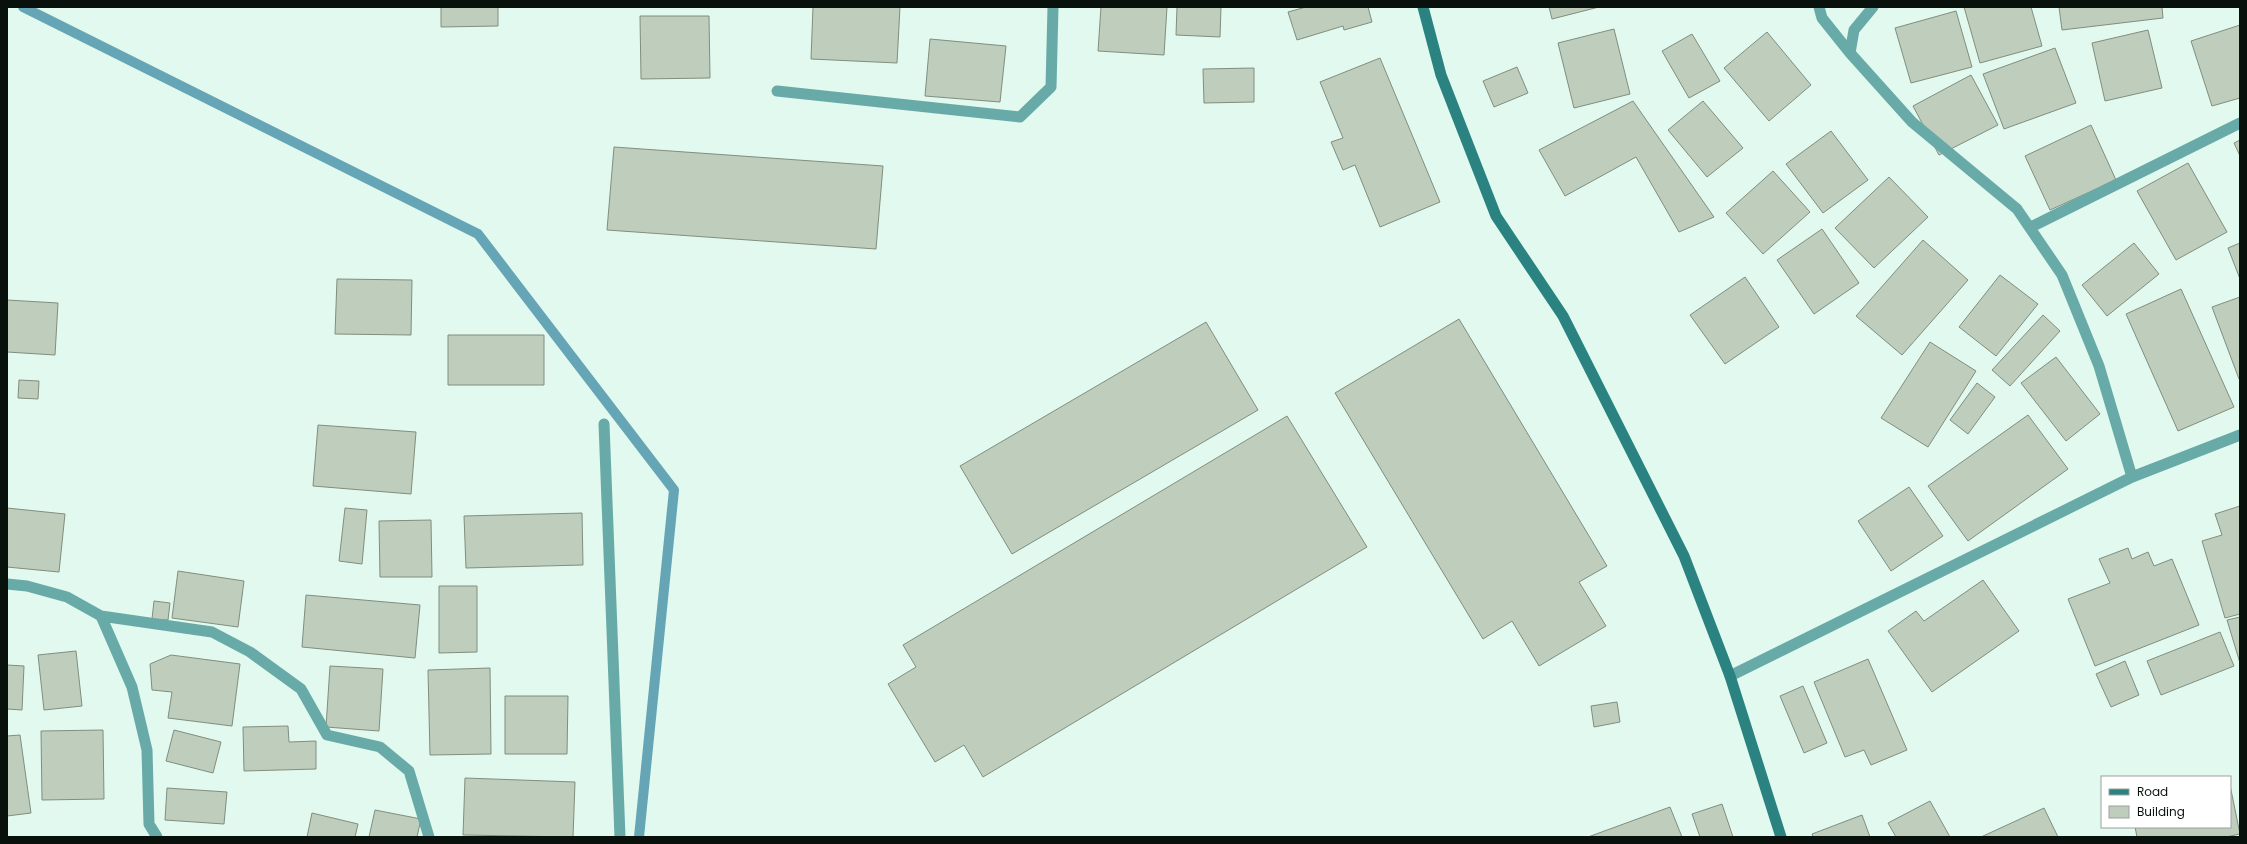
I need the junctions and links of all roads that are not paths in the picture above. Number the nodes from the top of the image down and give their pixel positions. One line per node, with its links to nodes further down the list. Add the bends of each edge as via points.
1 (1053, 7): 6 (street, via 1051,87 1020,117)
2 (1423, 7): 14 (main road, via 1441,75 1496,216 1563,316 1684,556)
3 (1819, 7): 5 (street, via 1822,18)
4 (1873, 7): 5 (street, via 1854,30)
5 (1850, 53): 8 (street, via 1912,122 2017,209)
6 (777, 91)
7 (2240, 123): 8 (street)
8 (2031, 226): 11 (street, via 2062,275 2099,366)
9 (604, 424): 17 (street)
10 (2240, 435): 11 (street)
11 (2132, 477): 14 (street)
12 (7, 584): 13 (street, via 27,586 67,597)
13 (101, 616): 15 (street, via 132,687 147,750 149,824); 16 (street, via 212,632 250,652 301,689 327,735 380,747 409,771)
14 (1730, 676): 18 (main road)
15 (157, 837)
16 (429, 837)
17 (620, 837)
18 (1781, 837)

